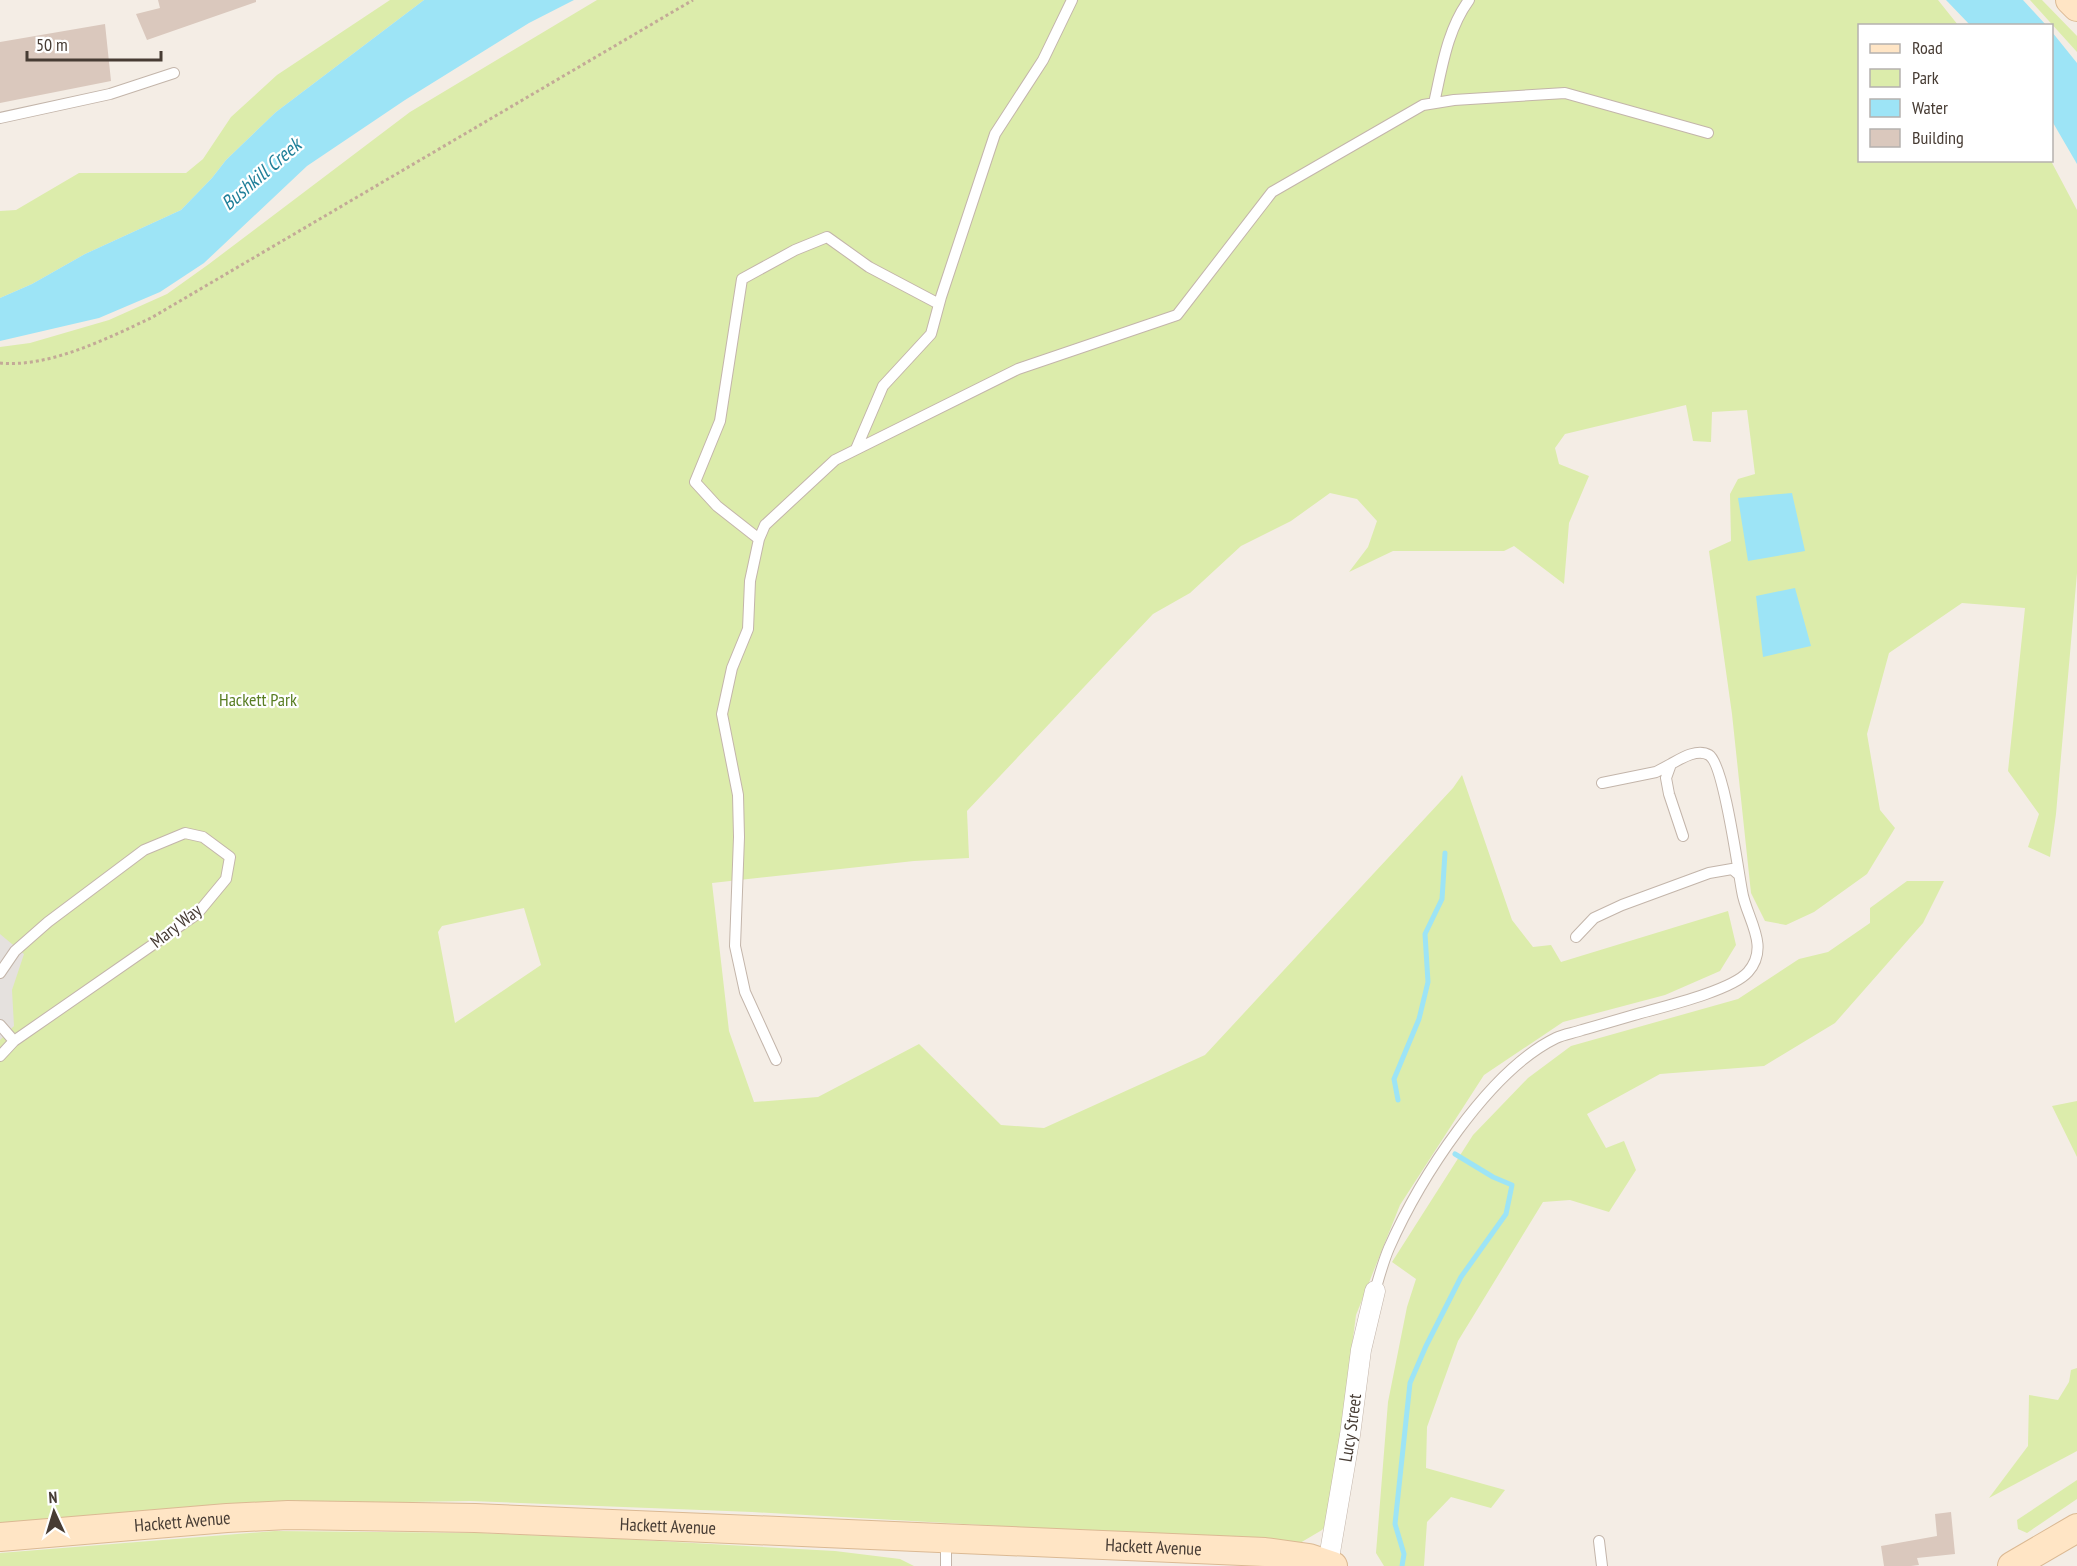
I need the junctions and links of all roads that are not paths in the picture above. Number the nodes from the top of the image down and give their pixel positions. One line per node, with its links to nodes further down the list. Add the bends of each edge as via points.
1 (1072, 0): 9 (lane, via 1043,60 995,134)
2 (1469, 0): 6 (lane, via 1447,43)
3 (2070, 0): 4 (main road)
4 (2077, 7)
5 (174, 74): 7 (lane, via 110,94)
6 (1434, 103): 8 (lane, via 1565,93); 10 (lane, via 1423,105 1272,192 1177,315 1018,369)
7 (0, 118)
8 (1708, 133)
9 (939, 304): 10 (lane, via 931,334 883,386); 11 (lane, via 869,267 827,237 742,279 720,421 695,482 717,506)
10 (856, 449): 11 (lane, via 827,467 765,525)
11 (759, 539): 21 (lane, via 750,581 748,629 732,668 722,714 738,795 735,946 745,992)
12 (1671, 764): 13 (lane, via 1656,772); 14 (lane, via 1666,777); 15 (lane, via 1701,753 1715,762)
13 (1602, 783)
14 (1683, 836)
15 (1739, 875): 16 (lane, via 1732,869 1709,873 1622,905 1594,918); 22 (lane, via 1757,932 1757,949 1750,970 1740,980 1692,999 1557,1037 1520,1061 1491,1090 1445,1150 1388,1250)
16 (1576, 937)
17 (0, 974): 19 (lane, Mary Way, via 15,951 48,922 144,850 185,833 203,837 230,856 226,879 197,914)
18 (0, 1025): 19 (lane)
19 (14, 1041): 20 (lane, Mary Way)
20 (0, 1056)
21 (776, 1060)
22 (1375, 1292): 27 (street, Lucy Street, via 1361,1350)
23 (2077, 1528): 30 (main road)
24 (0, 1537): 25 (main road, Hackett Avenue, via 288,1515 475,1518)
25 (946, 1538): 27 (main road, Hackett Avenue, via 1265,1552); 28 (lane)
26 (1599, 1542): 29 (lane)
27 (1331, 1565)
28 (946, 1566)
29 (1602, 1566)
30 (2012, 1566)

